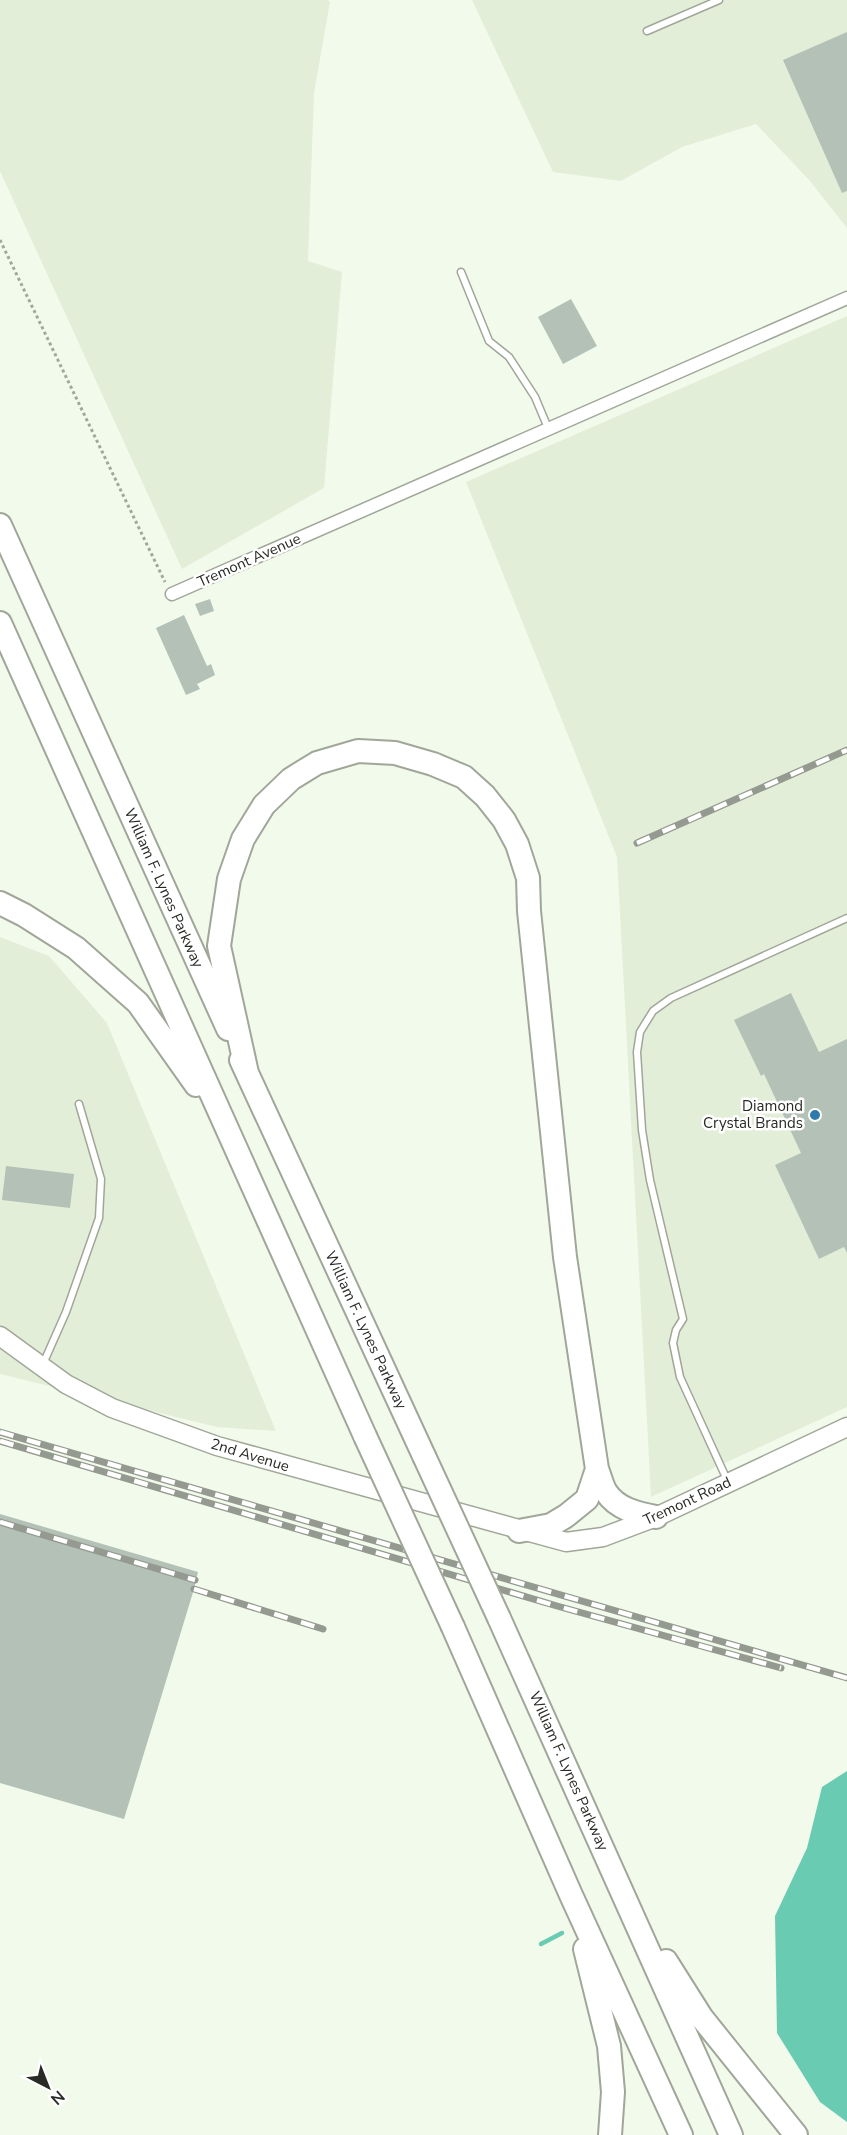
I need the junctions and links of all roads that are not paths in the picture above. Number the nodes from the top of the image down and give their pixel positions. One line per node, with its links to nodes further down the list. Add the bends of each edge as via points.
1 (719, 0): 2 (lane)
2 (647, 31)
3 (461, 272): 5 (lane, via 489,341 509,357 535,397)
4 (847, 298): 5 (street, Tremont Avenue)
5 (548, 428): 7 (street, Tremont Avenue)
6 (0, 525): 11 (highway, William F. Lynes Parkway)
7 (172, 594)
8 (0, 623): 13 (highway)
9 (0, 903): 13 (highway, via 76,948 138,1002)
10 (847, 918): 18 (lane, via 671,998 653,1011 640,1032 637,1052 642,1130 683,1319 673,1343 675,1356 680,1377)
11 (247, 1073): 17 (highway, via 219,946 229,879 243,838 264,806 291,779 317,763 358,752 395,753 464,777 504,820 518,844 528,878 565,1257); 22 (highway, William F. Lynes Parkway, bridge)
12 (79, 1104): 15 (lane, via 101,1179 99,1218)
13 (220, 1115): 21 (highway, bridge)
14 (0, 1336): 15 (street, 2nd Avenue)
15 (42, 1367): 20 (street, 2nd Avenue, via 112,1408 217,1446)
16 (847, 1427): 18 (street, Tremont Road)
17 (597, 1469): 19 (highway, via 605,1491 620,1504 634,1513); 20 (highway, via 587,1498 566,1516 551,1525)
18 (728, 1483): 19 (street, Tremont Road)
19 (656, 1517): 20 (street, Tremont Road, via 603,1537 566,1542)
20 (519, 1530)
21 (571, 1895): 23 (highway, via 609,2046 613,2092); 24 (highway)
22 (627, 1899): 25 (highway, William F. Lynes Parkway); 26 (highway, via 702,2018)
23 (610, 2135)
24 (681, 2135)
25 (731, 2135)
26 (796, 2135)

